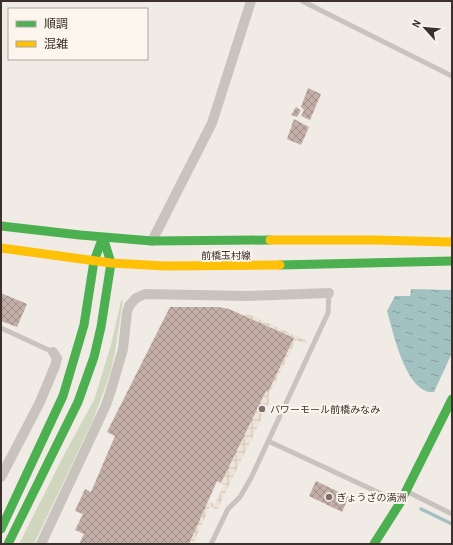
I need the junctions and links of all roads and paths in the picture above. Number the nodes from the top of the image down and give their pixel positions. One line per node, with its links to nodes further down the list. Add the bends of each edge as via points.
1 (251, 1): 6 (street, via 212,123)
2 (302, 1): 3 (lane)
3 (452, 76)
4 (1, 226): 5 (main road, 前橋玉村線)
5 (103, 237): 6 (main road, 前橋玉村線); 9 (main road); 11 (main road)
6 (152, 241): 7 (main road, 前橋玉村線)
7 (452, 242)
8 (1, 248): 9 (main road, 前橋玉村線)
9 (94, 261): 11 (main road, 前橋玉村線); 21 (main road, via 84,325 63,396)
10 (452, 261): 11 (main road, 前橋玉村線, via 258,266)
11 (111, 263): 22 (main road, via 94,357 78,402)
12 (329, 293): 16 (lane, via 328,313); 23 (street, via 247,296 145,294 131,302 127,312 123,349 106,404)
13 (1, 328): 14 (lane)
14 (53, 352): 17 (street, via 56,358 55,366 48,383)
15 (452, 398): 18 (main road)
16 (268, 441): 19 (lane); 24 (lane, via 246,487 228,509)
17 (1, 477)
18 (406, 491): 19 (main road); 20 (lane)
19 (400, 503): 25 (main road)
20 (452, 514)
21 (1, 529)
22 (8, 544)
23 (41, 544)
24 (211, 544)
25 (374, 544)

